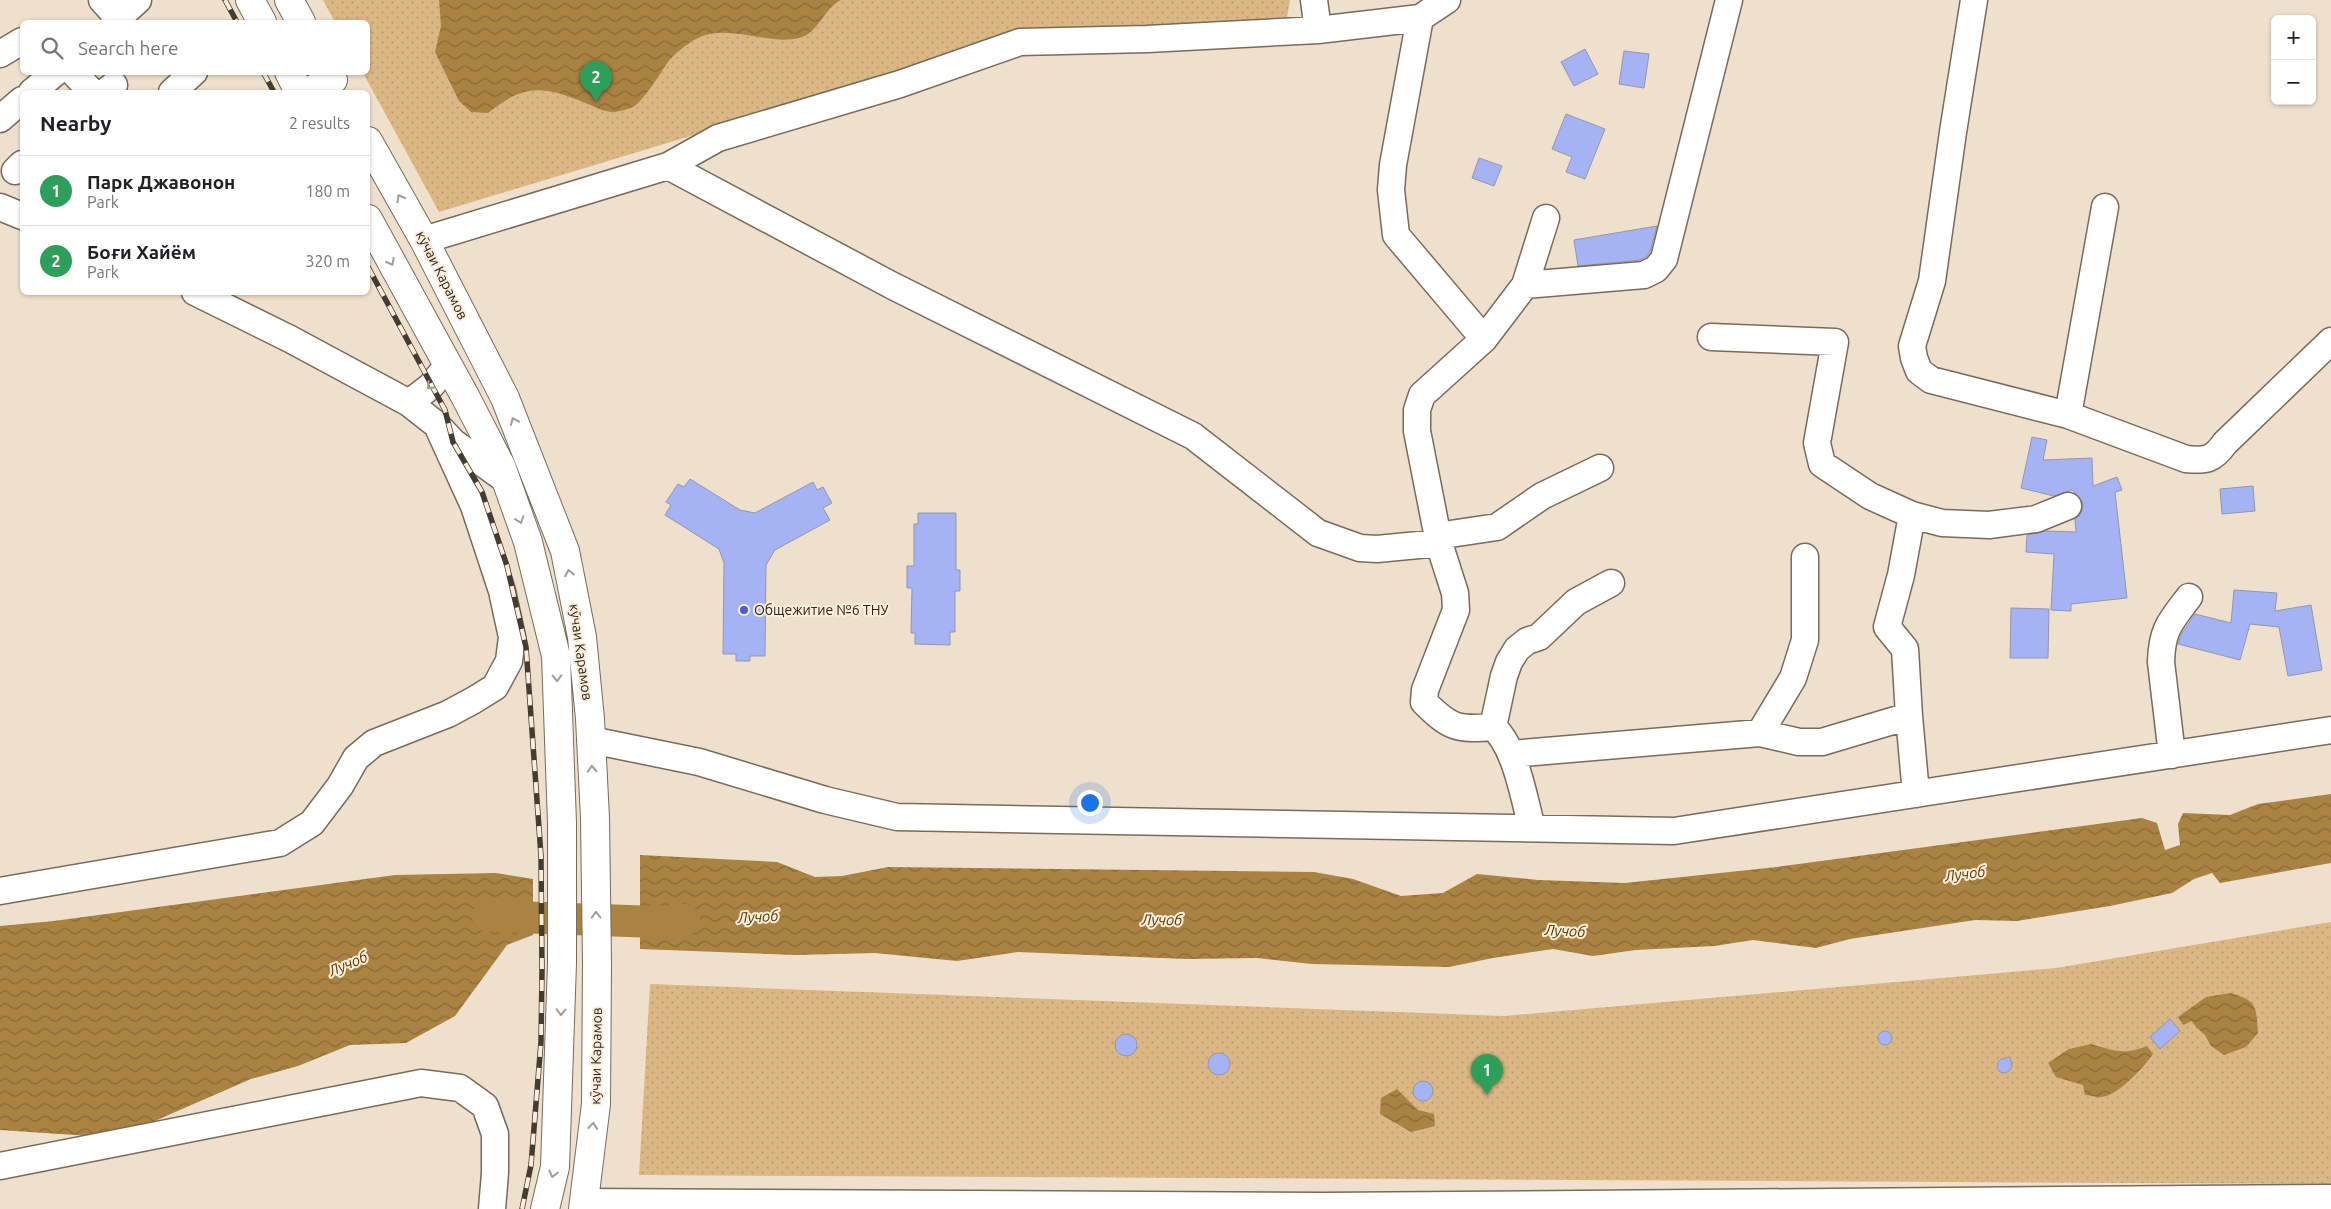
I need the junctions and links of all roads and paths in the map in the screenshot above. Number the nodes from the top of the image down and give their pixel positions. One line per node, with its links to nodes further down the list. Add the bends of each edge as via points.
1 (138, 0): 8 (street)
2 (250, 0): 10 (main road)
3 (289, 0): 11 (main road)
4 (1314, 0): 12 (street)
5 (1447, 0): 9 (street)
6 (1729, 0): 33 (street, via 1664,259 1656,269 1644,275)
7 (1974, 0): 40 (street, via 1932,281 1912,346 1914,358 1919,371 1931,380)
8 (114, 16)
9 (1420, 18): 12 (street); 36 (street, via 1393,165 1391,190 1396,235)
10 (261, 20)
11 (300, 20)
12 (1318, 30): 26 (street, via 1020,42 900,84 718,138)
13 (20, 43): 14 (street)
14 (0, 54)
15 (52, 75): 19 (street)
16 (78, 75): 20 (street)
17 (290, 75): 21 (main road)
18 (334, 82): 22 (main road)
19 (34, 90)
20 (104, 90)
21 (298, 90)
22 (312, 90)
23 (20, 102): 24 (street)
24 (0, 119)
25 (370, 145): 32 (main road, кӯчаи Карамов, one-way to 25)
26 (668, 166): 32 (street); 46 (street, via 893,286 1193,436 1318,534 1360,548 1377,549)
27 (0, 207): 29 (street)
28 (2105, 207): 40 (street)
29 (20, 215)
30 (1546, 218): 33 (street)
31 (370, 223): 38 (main road, кӯчаи Карамов, one-way to 38)
32 (424, 240): 54 (main road, кӯчаи Карамов, one-way to 32, via 582,637 565,551 505,398)
33 (1525, 286): 36 (street)
34 (201, 295): 39 (street)
35 (1711, 337): 45 (street, via 1835,342 1817,443 1822,464 1870,496)
36 (1484, 338): 46 (street, via 1422,394 1417,410 1416,431)
37 (2331, 341): 40 (street, via 2238,429 2217,454 2202,460 2186,459)
38 (448, 365): 39 (street, one-way to 39, via 431,386); 43 (main road, кӯчаи Карамов)
39 (409, 403): 41 (street)
40 (2068, 415)
41 (437, 425): 43 (street, via 453,442); 59 (street, via 474,506 502,591 512,637 509,661 495,687 448,714 374,743 356,758 312,823 280,843)
42 (1600, 468): 46 (street, via 1542,496 1497,527)
43 (506, 480): 65 (main road, кӯчаи Карамов, one-way to 65, via 528,542 556,656 562,823 562,963 555,1167)
44 (2068, 506): 45 (street, via 2036,519 1989,525 1942,523)
45 (1912, 515): 50 (street, via 1887,627 1905,649)
46 (1438, 539): 51 (street, via 1455,593 1456,610 1424,702 1451,725 1468,729)
47 (1805, 557): 53 (street, via 1806,640 1793,678)
48 (1611, 583): 51 (street, via 1576,602 1539,637 1517,649 1508,662)
49 (2189, 597): 56 (street, via 2167,626 2161,649)
50 (1910, 716): 53 (street, via 1822,742 1799,742); 57 (street)
51 (1493, 727): 55 (street, via 1500,732)
52 (2331, 730): 56 (street)
53 (1760, 733): 55 (street)
54 (591, 740): 58 (street, via 699,762 897,818); 62 (main road, кӯчаи Карамов, one-way to 54, via 596,1104 597,963)
55 (1511, 754): 58 (street)
56 (2172, 755): 57 (street)
57 (1916, 794): 58 (street, via 1674,831)
58 (1532, 828)
59 (0, 891)
60 (0, 1166): 64 (street, via 421,1083 460,1088 485,1106 495,1134)
61 (2331, 1198): 63 (street)
62 (584, 1206): 63 (street)
63 (1323, 1207)
64 (492, 1209)
65 (545, 1209)

